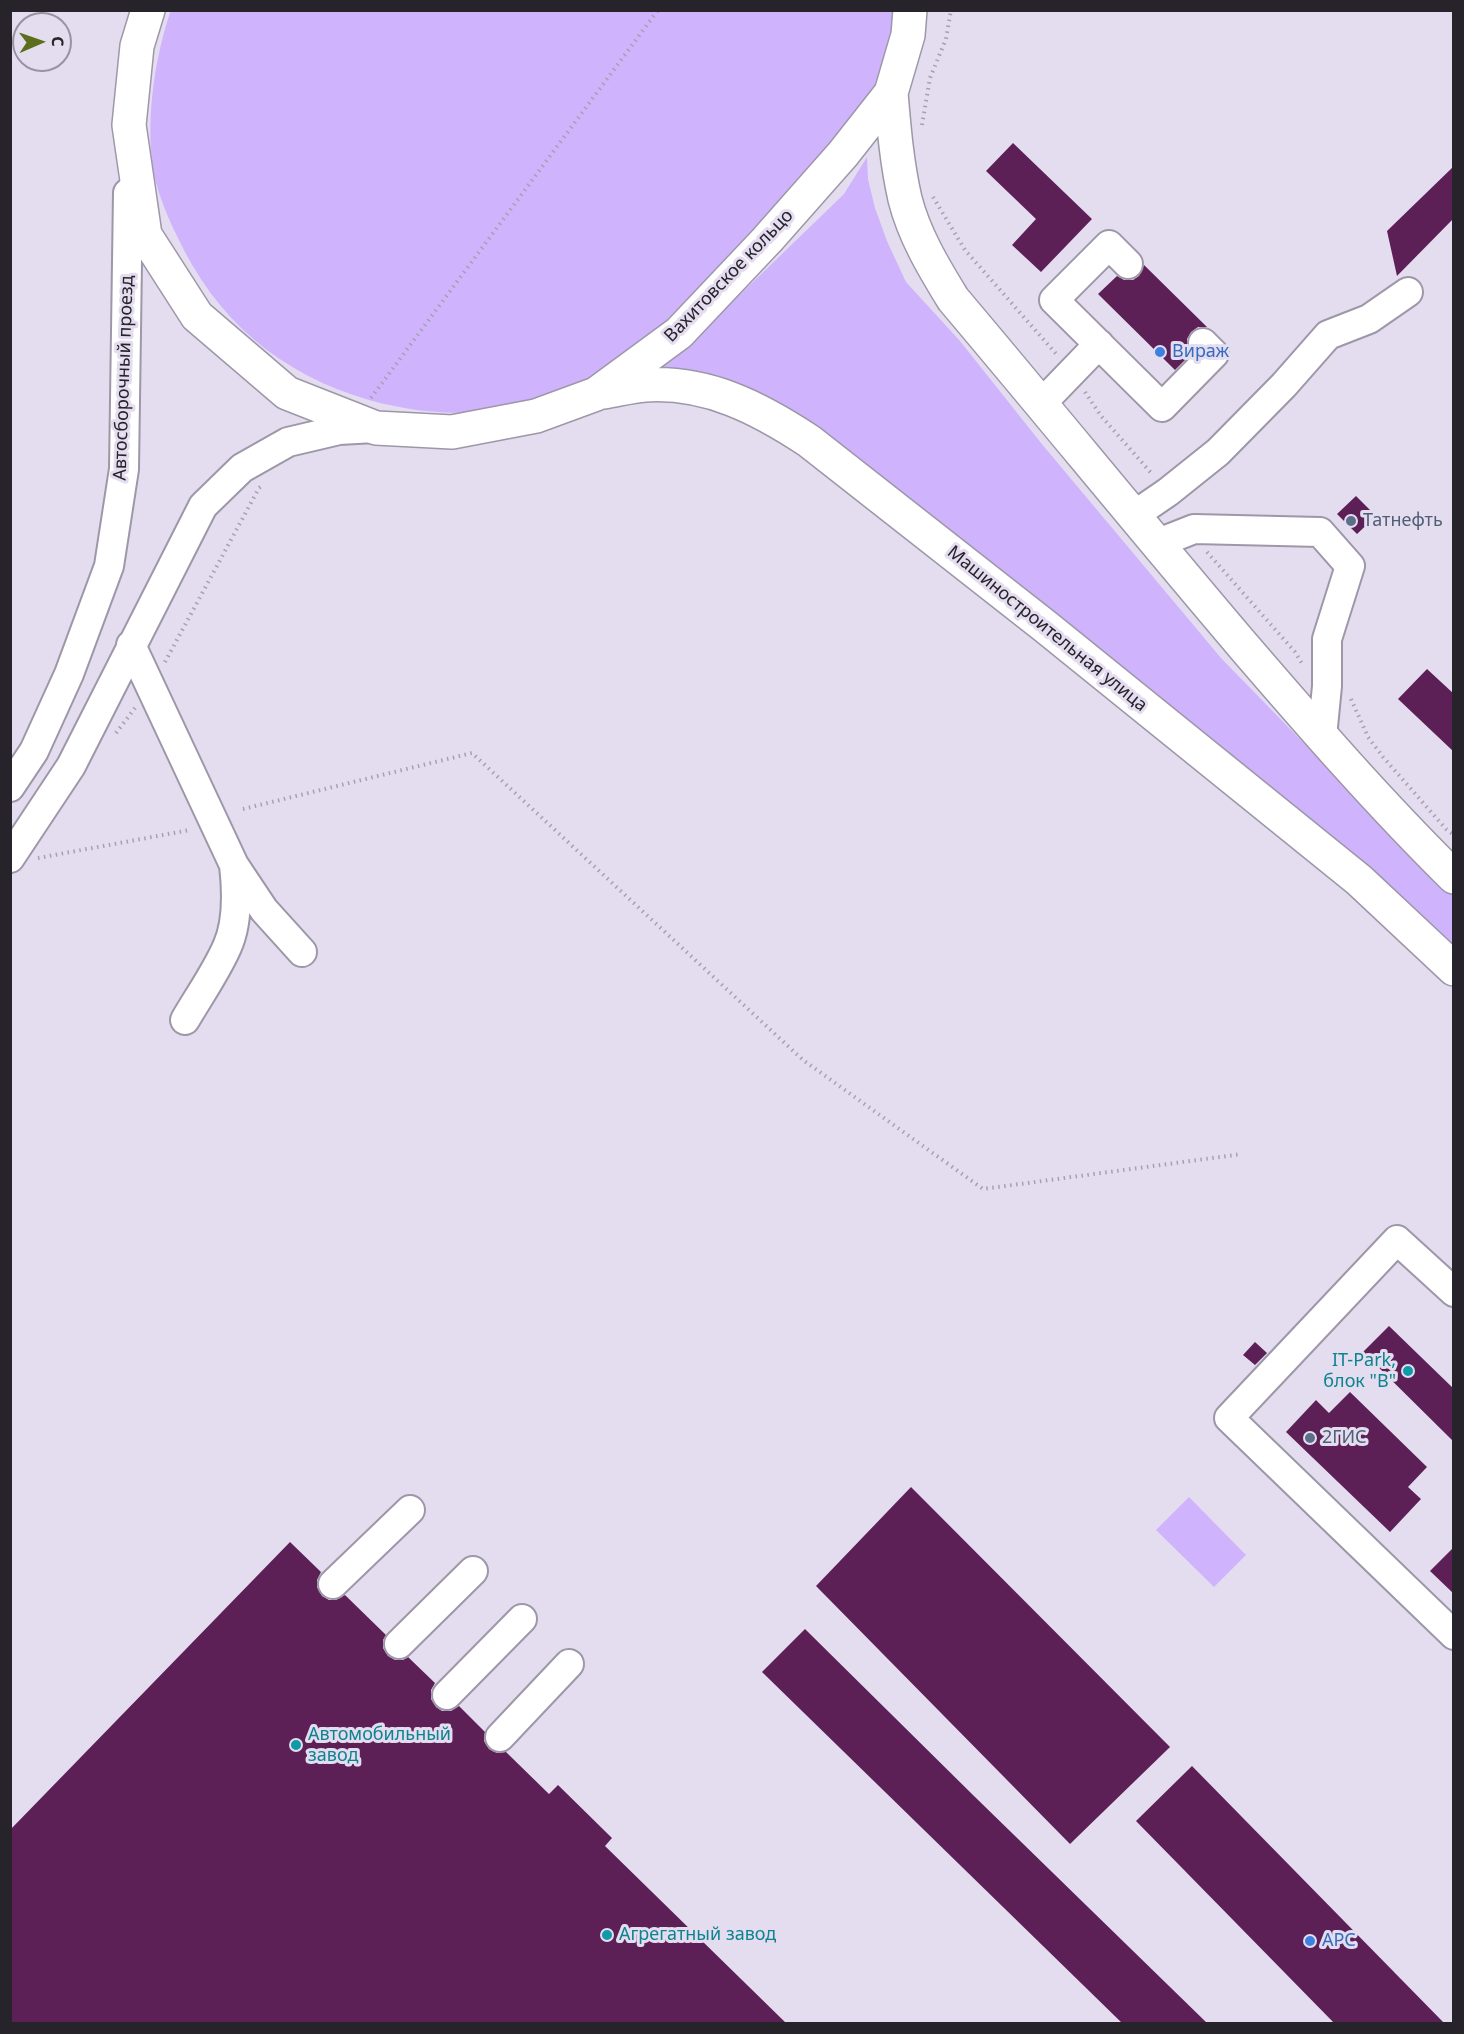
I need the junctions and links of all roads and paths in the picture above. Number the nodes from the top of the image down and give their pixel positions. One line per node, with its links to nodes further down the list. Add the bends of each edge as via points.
1 (148, 10): 6 (main road, Вахитовское кольцо, via 137,46)
2 (658, 10): 17 (path)
3 (910, 10): 5 (main road, Вахитовское кольцо, via 908,35)
4 (951, 10): 7 (path, via 946,39 930,78)
5 (891, 93): 15 (main road, Вахитовское кольцо, via 775,231 679,333); 16 (main road, via 906,201 926,254 953,299)
6 (129, 125): 17 (main road, Вахитовское кольцо, via 146,235 197,316 287,393); 28 (street, Автосборочный проезд, via 124,469 109,567 69,674 34,751)
7 (921, 131)
8 (931, 190): 13 (path, via 965,250)
9 (1128, 264): 12 (street, via 1109,245 1054,300)
10 (1408, 292): 20 (street, via 1369,319 1328,335 1218,452)
11 (1203, 343): 12 (street, via 1214,354 1162,407)
12 (1099, 344): 16 (street)
13 (1061, 360)
14 (1080, 384): 18 (path, via 1101,416)
15 (596, 394): 17 (main road, Вахитовское кольцо, via 536,416 452,432); 36 (main road, Машиностроительная улица, via 644,385 690,386 729,397 772,417 809,441 1359,880)
16 (1041, 404): 20 (main road)
17 (365, 424): 23 (street, via 288,442 242,468 203,506)
18 (1157, 480)
19 (268, 482): 25 (path, via 259,488)
20 (1133, 516): 21 (main road)
21 (1156, 544): 27 (main road); 27 (street, via 1194,529 1320,532 1350,566 1327,639)
22 (1200, 545): 24 (path)
23 (131, 645): 25 (street); 32 (street)
24 (1305, 668)
25 (151, 687): 33 (street)
26 (1349, 694): 31 (path, via 1368,737)
27 (1322, 737): 34 (main road)
28 (10, 787)
29 (243, 809): 38 (path, via 472,753 803,1060 983,1189)
30 (190, 830): 32 (path)
31 (1454, 835)
32 (22, 859)
33 (234, 865): 35 (street, via 264,910); 37 (street, via 235,915 227,946)
34 (1454, 877)
35 (302, 952)
36 (1454, 969)
37 (185, 1020)
38 (1242, 1154)
39 (1454, 1293): 44 (street, via 1397,1240 1229,1418)
40 (410, 1510): 42 (street)
41 (473, 1570): 45 (street)
42 (333, 1584)
43 (522, 1619): 47 (street)
44 (1454, 1635)
45 (399, 1644)
46 (569, 1664): 48 (street)
47 (447, 1695)
48 (500, 1737)

